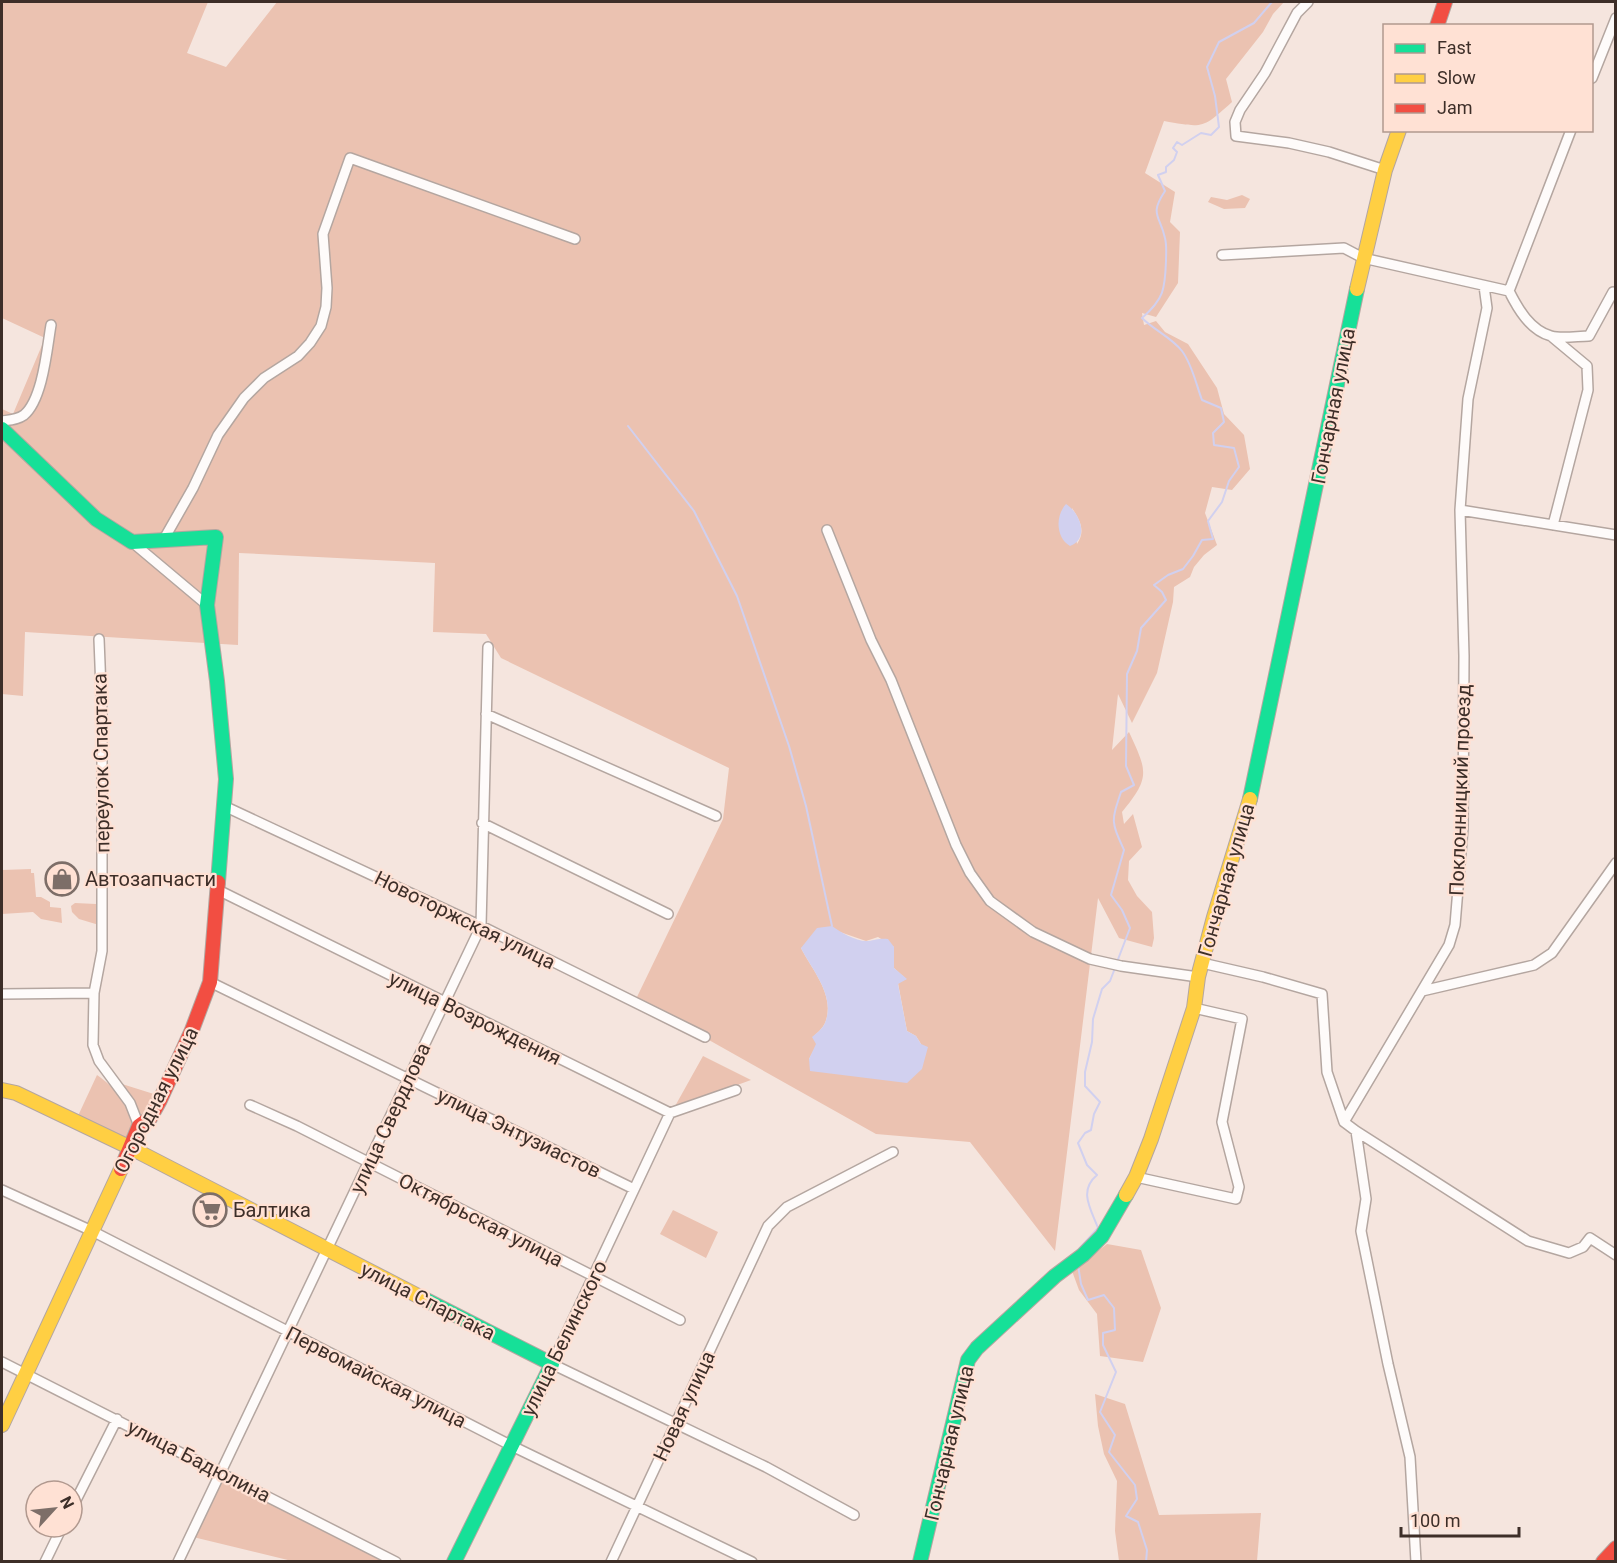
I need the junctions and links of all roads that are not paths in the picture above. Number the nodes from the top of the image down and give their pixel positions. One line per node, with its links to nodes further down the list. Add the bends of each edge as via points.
1 (1308, 2): 8 (street, via 1297,13 1240,110 1235,122 1236,136 1329,152)
2 (1445, 2): 4 (street)
3 (1616, 18): 5 (street)
4 (1438, 24)
5 (1593, 76)
6 (1398, 132): 8 (street, Гончарная улица)
7 (1570, 132): 13 (street)
8 (1385, 170): 11 (street, Гончарная улица)
9 (575, 239): 23 (street, via 350,158 323,234 327,288 321,326 298,356 264,378 244,398 218,435)
10 (1222, 255): 11 (street, via 1344,248)
11 (1363, 258): 12 (street); 36 (street, Гончарная улица, via 1255,784)
12 (1484, 286): 13 (street); 19 (street, Поклонницкий проезд, via 1487,308 1468,399)
13 (1509, 291): 16 (street, via 1519,312)
14 (1613, 292): 16 (street, via 1589,336)
15 (51, 325): 17 (street, via 34,403 17,419)
16 (1551, 336): 20 (street, via 1587,366 1588,390)
17 (2, 421)
18 (2, 429): 24 (street, via 96,519)
19 (1461, 505): 20 (street); 38 (street, Поклонницкий проезд, via 1463,828 1455,925 1449,945)
20 (1553, 525): 22 (street)
21 (827, 531): 36 (street, via 956,845 990,901 1033,932 1090,959 1117,966)
22 (1616, 535)
23 (164, 539): 24 (street); 25 (street, Огородная улица, via 216,537)
24 (132, 542): 25 (street)
25 (207, 605): 29 (street, Огородная улица, via 226,779)
26 (99, 639): 39 (street, переулок Спартака, via 103,940)
27 (488, 647): 28 (street, улица Свердлова)
28 (486, 714): 30 (street); 31 (street, улица Свердлова)
29 (224, 806): 33 (street, Огородная улица); 35 (street, Новоторжская улица)
30 (716, 816)
31 (482, 823): 34 (street); 35 (street, улица Свердлова)
32 (1616, 864): 38 (street, via 1552,952 1534,965)
33 (218, 890): 37 (street, Огородная улица); 41 (street, улица Возрождения)
34 (668, 914)
35 (481, 926): 41 (street, улица Свердлова); 43 (street, Новоторжская улица)
36 (1200, 970): 42 (street, Гончарная улица); 49 (street, via 1263,977 1322,994 1327,1072)
37 (210, 982): 44 (street, улица Энтузиастов); 50 (street, Огородная улица, via 160,1100 150,1118)
38 (1422, 991): 49 (street, Поклонницкий проезд)
39 (94, 993): 40 (street); 50 (street, переулок Спартака, via 93,1045 99,1061 130,1103)
40 (2, 994)
41 (444, 1003): 44 (street, улица Свердлова); 48 (street, улица Возрождения)
42 (1194, 1008): 55 (street, Гончарная улица); 55 (street, via 1242,1019 1222,1122 1239,1187 1236,1199)
43 (705, 1037)
44 (408, 1080): 54 (street, улица Свердлова); 56 (street, улица Энтузиастов)
45 (2, 1090): 52 (street, улица Спартака, via 16,1093)
46 (736, 1090): 48 (street)
47 (250, 1105): 54 (street, Октябрьская улица)
48 (670, 1113): 56 (street, улица Белинского)
49 (1344, 1122): 51 (street)
50 (139, 1126): 52 (street, Огородная улица)
51 (1356, 1131): 60 (street, via 1528,1241 1569,1253 1583,1247 1590,1238); 85 (street, via 1366,1199 1361,1231 1410,1457)
52 (130, 1148): 58 (street, Огородная улица); 59 (street, улица Спартака)
53 (893, 1152): 68 (street, Новая улица, via 782,1211 768,1226)
54 (368, 1163): 59 (street, улица Свердлова); 61 (street, Октябрьская улица)
55 (1136, 1177): 84 (street, Гончарная улица, via 1095,1245 968,1360)
56 (634, 1189): 61 (street, улица Белинского)
57 (2, 1190): 58 (street, Первомайская улица)
58 (92, 1231): 63 (street, Первомайская улица); 66 (street, Огородная улица)
59 (327, 1249): 63 (street, улица Свердлова); 65 (street, улица Спартака)
60 (1616, 1255)
61 (594, 1277): 62 (street, Октябрьская улица); 65 (street, улица Белинского)
62 (680, 1320)
63 (287, 1332): 70 (street, Первомайская улица); 71 (street, улица Свердлова)
64 (2, 1362): 66 (street, улица Бадюлина)
65 (552, 1364): 68 (street, улица Спартака); 70 (street, улица Белинского)
66 (26, 1373): 67 (street, улица Бадюлина); 69 (street, Огородная улица)
67 (117, 1419): 71 (street, улица Бадюлина); 72 (street)
68 (676, 1423): 73 (street, Новая улица); 74 (street, улица Спартака)
69 (2, 1425)
70 (512, 1446): 73 (street, Первомайская улица); 81 (street, улица Белинского)
71 (220, 1473): 79 (street, улица Свердлова); 80 (street, улица Бадюлина)
72 (84, 1484)
73 (637, 1507): 82 (street, Новая улица); 83 (street, Первомайская улица)
74 (854, 1515)
75 (57, 1539): 78 (street)
76 (1616, 1548): 77 (street)
77 (1604, 1561)
78 (45, 1562)
79 (178, 1562)
80 (396, 1562)
81 (454, 1562)
82 (611, 1562)
83 (752, 1562)
84 (920, 1562)
85 (1416, 1562)

